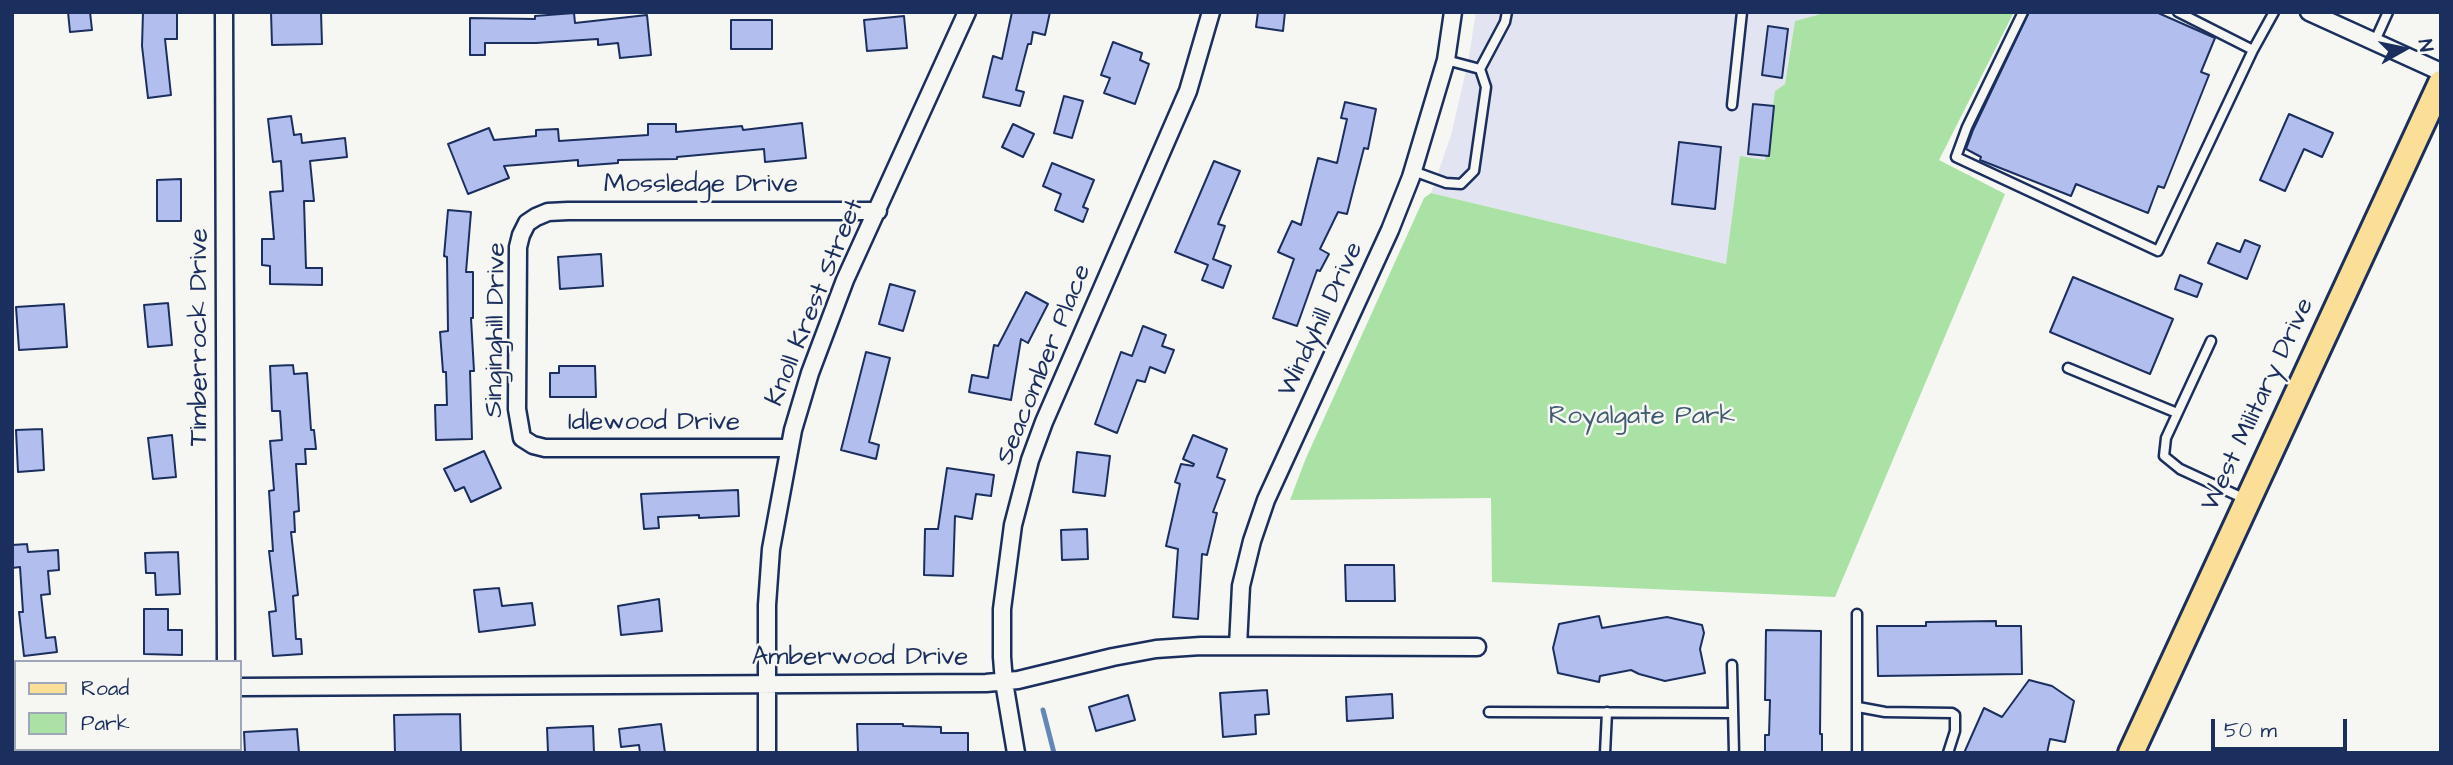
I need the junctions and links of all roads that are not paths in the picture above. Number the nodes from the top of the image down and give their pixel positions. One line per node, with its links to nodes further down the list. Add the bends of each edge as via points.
1 (224, 12): 31 (street, Timberrock Drive)
2 (967, 12): 20 (street, Knoll Krest Street)
3 (1211, 12): 33 (street, Seacomber Place, via 1188,91 1030,460 1005,573)
4 (1453, 12): 14 (street, Windyhill Drive)
5 (1507, 12): 15 (lane)
6 (1742, 12): 18 (lane)
7 (2022, 12): 13 (lane, via 1956,157 2158,251)
8 (2178, 12): 13 (lane)
9 (2274, 12): 13 (lane)
10 (2309, 12): 12 (street)
11 (2388, 12): 12 (lane)
12 (2374, 43): 16 (street)
13 (2253, 50)
14 (1446, 60): 15 (lane); 19 (street, Windyhill Drive)
15 (1480, 69): 19 (lane, via 1486,87 1474,171 1461,184)
16 (2441, 72)
17 (2441, 83): 27 (main road, West Military Drive)
18 (1732, 105)
19 (1413, 171): 29 (street, Windyhill Drive, via 1266,500 1241,586)
20 (878, 211): 21 (street, Mossledge Drive, via 568,211 548,212); 26 (street, Knoll Krest Street, via 810,373)
21 (527, 223): 25 (street, Singinghill Drive, via 517,247 517,409)
22 (2211, 341): 24 (lane)
23 (2068, 368): 24 (lane)
24 (2177, 413): 27 (lane, via 2164,456 2180,469)
25 (522, 438): 26 (street, Idlewood Drive, via 545,448)
26 (789, 449): 34 (street, Knoll Krest Street, via 771,549)
27 (2248, 500): 46 (main road, West Military Drive)
28 (1857, 614): 36 (lane)
29 (1238, 646): 30 (street, Amberwood Drive); 33 (street, Amberwood Drive, via 1156,649)
30 (1477, 647)
31 (226, 660)
32 (1732, 665): 39 (lane)
33 (1004, 682): 34 (street, Amberwood Drive); 41 (street, Seacomber Place)
34 (767, 684): 35 (street, Amberwood Drive); 40 (street, Knoll Krest Street)
35 (242, 687)
36 (1858, 707): 44 (lane); 45 (lane, via 1952,713 1955,732)
37 (1489, 712): 38 (lane)
38 (1607, 712): 39 (lane); 42 (lane)
39 (1733, 713): 43 (lane)
40 (767, 753)
41 (1016, 753)
42 (1605, 753)
43 (1734, 753)
44 (1857, 753)
45 (1948, 753)
46 (2131, 753)

